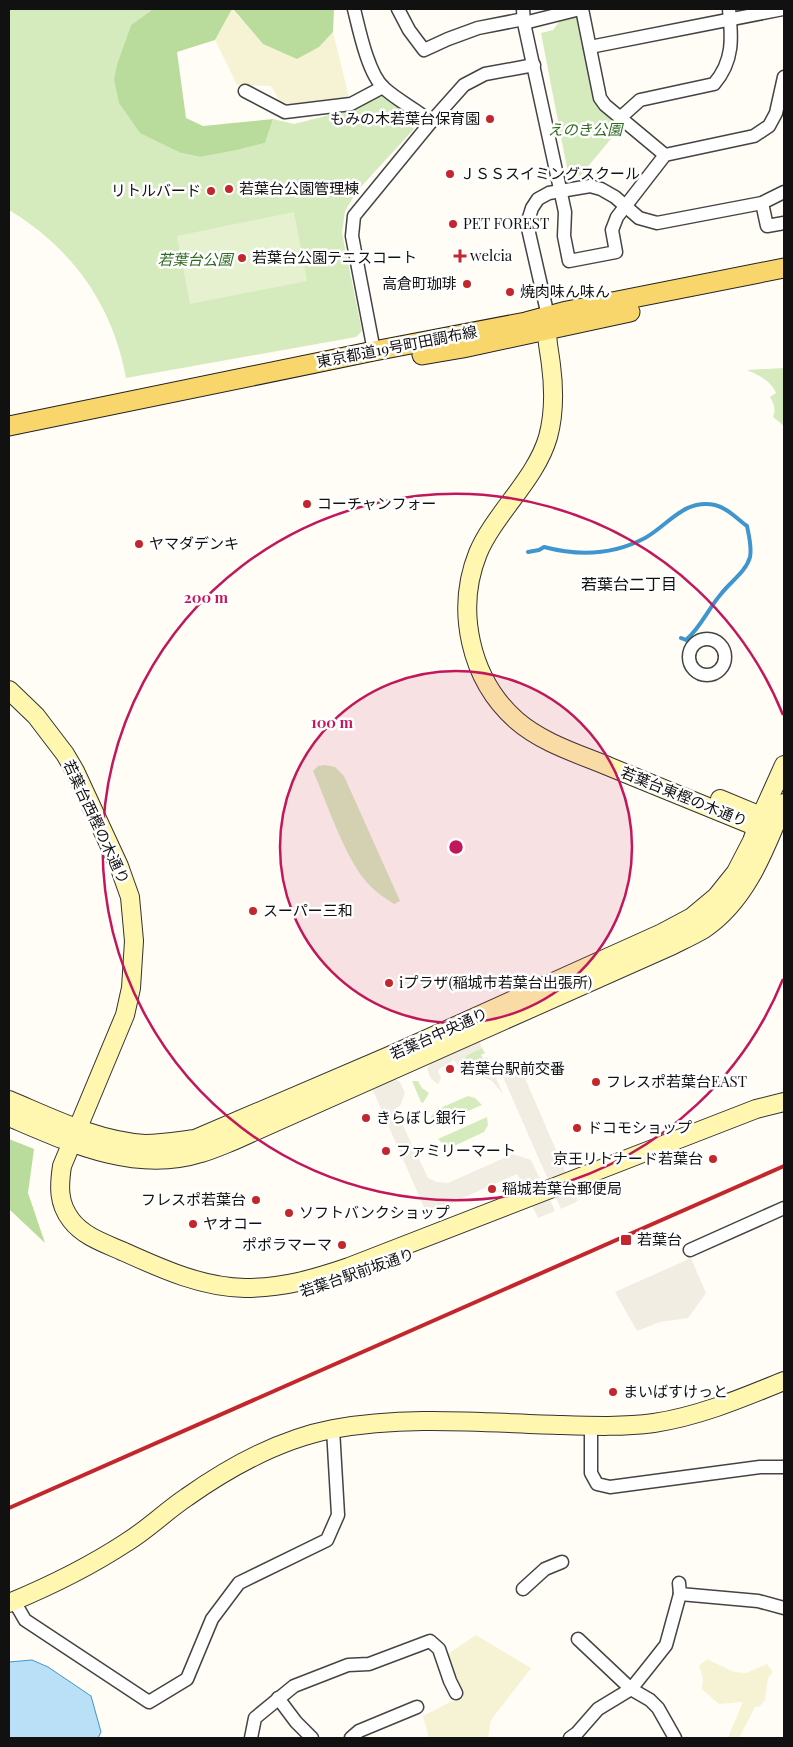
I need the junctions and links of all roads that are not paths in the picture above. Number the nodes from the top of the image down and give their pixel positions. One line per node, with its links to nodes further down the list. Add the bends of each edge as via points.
1 (354, 9): 10 (street, via 376,78)
2 (398, 9): 6 (street, via 424,50 478,28)
3 (585, 9): 6 (street); 7 (street)
4 (783, 9): 5 (street)
5 (730, 14): 7 (street); 12 (street, via 727,66 714,84 640,100)
6 (524, 17): 8 (street)
7 (590, 47): 12 (street, via 600,98)
8 (534, 65): 13 (street, via 473,79); 15 (street)
9 (784, 77): 14 (street, via 776,113 769,126 754,136)
10 (383, 87): 11 (street, via 351,104 285,112); 13 (street)
11 (245, 91)
12 (620, 118): 14 (street)
13 (430, 122): 23 (street, via 354,216 352,236)
14 (665, 155): 18 (street)
15 (560, 191): 18 (street, via 590,186 615,197); 18 (street, via 569,261 616,252 612,230); 22 (street, via 538,199 527,224)
16 (784, 192): 17 (street)
17 (762, 203): 18 (street, via 657,223 639,218); 19 (street, via 767,226)
18 (625, 206)
19 (784, 223)
20 (784, 268): 22 (main road, 東京都道19号町田調布線, via 567,311)
21 (784, 282): 22 (main road, 東京都道19号町田調布線)
22 (550, 325): 23 (main road, 東京都道19号町田調布線, via 526,322); 25 (main road, 東京都道19号町田調布線); 30 (street, 若葉台東樫の木通り, via 553,407 547,438 533,468 478,554 467,595 468,631 478,665 494,696 516,720 549,742)
23 (374, 351): 24 (main road, 東京都道19号町田調布線)
24 (9, 426)
25 (9, 439)
26 (9, 690): 34 (street, 若葉台西樫の木通り, via 36,716 75,771 119,866 130,898 134,940 131,988 125,1015)
27 (9, 705): 34 (street, 若葉台西樫の木通り, via 39,736 66,777 109,871 123,923 124,962 115,1011)
28 (784, 765): 30 (street, 若葉台中央通り)
29 (784, 803): 30 (street, 若葉台中央通り)
30 (764, 823): 34 (street, 若葉台中央通り, via 748,883 721,915 704,929 607,975 200,1154 144,1160 91,1150)
31 (9, 1100): 34 (street, 若葉台中央通り)
32 (779, 1106): 34 (street, 若葉台駅前坂通り, via 349,1267 308,1281 276,1287 244,1288 168,1272 79,1229 70,1219 60,1196 59,1184); 34 (street, 若葉台駅前坂通り, via 753,1122 354,1277 310,1292 276,1298 246,1299 188,1290 162,1282 71,1237 60,1225 49,1199 48,1183 52,1162)
33 (9, 1117): 34 (street, 若葉台中央通り)
34 (69, 1134)
35 (784, 1208): 36 (street)
36 (690, 1250)
37 (784, 1381): 38 (street, via 679,1419)
38 (591, 1426): 39 (street, via 384,1422); 40 (street, via 591,1473 598,1484 610,1487 760,1467)
39 (333, 1429): 43 (street, via 260,1454 220,1475 92,1564); 43 (street, via 338,1515 328,1540 239,1583 212,1619 187,1679 150,1702 25,1620)
40 (784, 1467)
41 (562, 1562): 42 (street, via 545,1569)
42 (523, 1590)
43 (11, 1602)
44 (784, 1608): 46 (street, via 679,1589 666,1645)
45 (578, 1639): 46 (street)
46 (631, 1689): 53 (street, via 598,1709); 54 (street, via 658,1708)
47 (456, 1693): 48 (street, via 439,1649 430,1641 369,1664 348,1666 294,1686)
48 (278, 1698): 50 (street, via 255,1718); 51 (street)
49 (417, 1708): 52 (street, via 359,1731)
50 (253, 1737)
51 (312, 1738)
52 (351, 1738)
53 (570, 1738)
54 (675, 1738)

